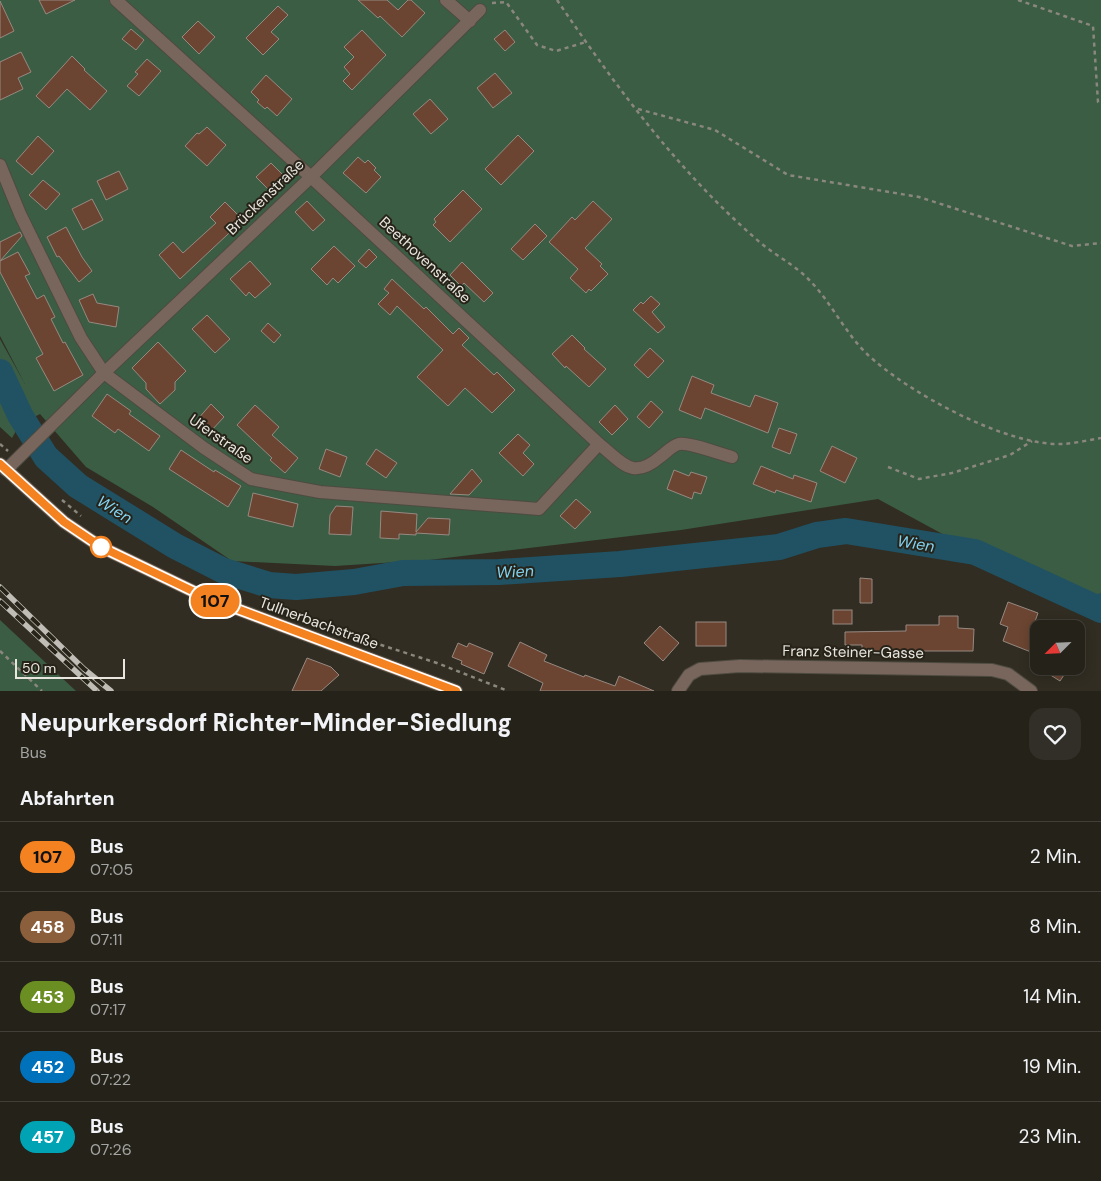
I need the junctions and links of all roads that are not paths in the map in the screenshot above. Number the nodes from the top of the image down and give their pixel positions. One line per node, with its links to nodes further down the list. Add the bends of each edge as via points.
1 (116, 0): 6 (street, Beethovenstraße)
2 (446, 0): 4 (street)
3 (480, 10): 4 (street, Brückenstraße)
4 (470, 21): 6 (street, Brückenstraße)
5 (0, 164): 7 (street, Uferstraße, via 20,214 80,338)
6 (311, 177): 7 (street, Brückenstraße); 8 (street, Beethovenstraße)
7 (104, 373): 8 (street, Uferstraße, via 251,479 320,492 539,509); 10 (street, Brückenstraße, via 29,448)
8 (599, 444): 9 (street, Beethovenstraße, via 635,470 652,464 680,444)
9 (732, 457)
10 (3, 467): 11 (main road, Tullnerbachstraße, via 64,522 101,547 205,597)
11 (456, 691)
12 (678, 691): 13 (street, Franz Steiner-Gasse, via 689,675 700,669 740,666 992,670 1008,674)
13 (1031, 691)

